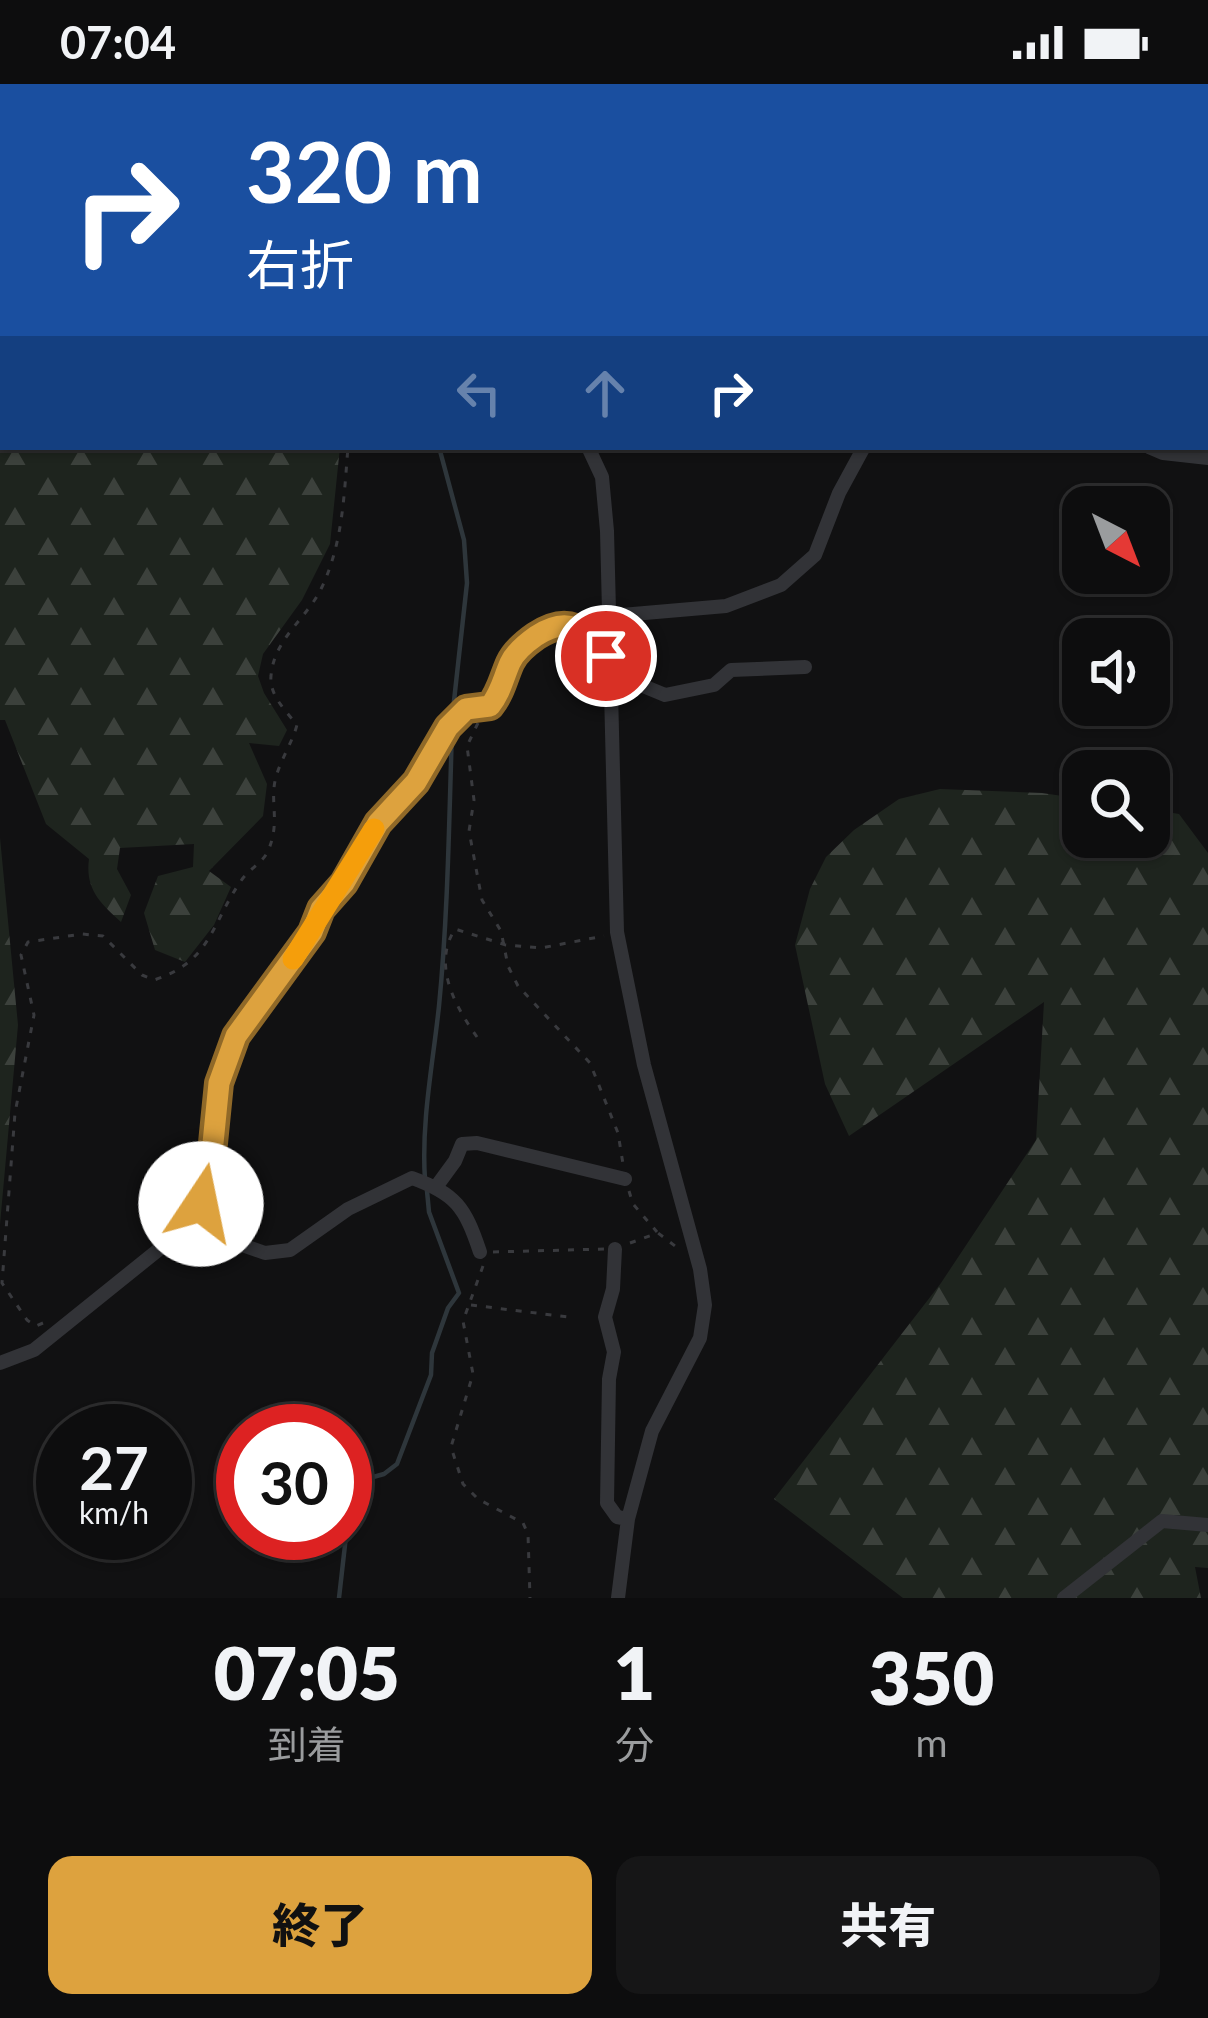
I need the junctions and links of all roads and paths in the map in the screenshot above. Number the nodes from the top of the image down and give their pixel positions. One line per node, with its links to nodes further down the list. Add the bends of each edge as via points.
1 (348, 450): 23 (path, via 340,536 321,590 278,647 270,680 297,725 274,780 277,820 266,856 243,879 206,945 176,973 142,975 103,936 28,943 21,955 34,1015 15,1113 2,1283 36,1326)
2 (589, 450): 6 (street, via 602,477)
3 (862, 450): 6 (street, via 815,555 781,585 726,606)
4 (1156, 450): 5 (street)
5 (1208, 458)
6 (610, 616): 7 (street)
7 (611, 656): 9 (street); 10 (street, via 585,632 551,626 512,659 499,694)
8 (805, 667): 9 (street, via 731,670 714,685 665,695)
9 (612, 684): 11 (street)
10 (479, 710): 12 (path, via 466,746 474,800 469,831 482,900); 16 (street, via 466,709 448,727 236,1036 219,1083 210,1173)
11 (617, 932): 12 (path, via 542,948); 25 (street, via 705,1305 700,1338 652,1431)
12 (506, 945): 13 (path, via 455,929 446,944 447,982); 14 (path, via 518,986 590,1063 619,1132)
13 (477, 1037)
14 (625, 1179): 15 (street, via 477,1143 462,1144); 17 (path, via 633,1204)
15 (436, 1187): 16 (street, via 412,1178 290,1250 265,1253); 20 (street, via 448,1191)
16 (188, 1226): 23 (street)
17 (658, 1233): 18 (path); 19 (path)
18 (615, 1249): 20 (path); 25 (street, via 605,1317 614,1352 607,1503)
19 (681, 1250)
20 (480, 1252): 21 (path, via 483,1268)
21 (469, 1305): 22 (path); 27 (path, via 463,1321 473,1374 451,1448 454,1465 478,1498 523,1522)
22 (568, 1317)
23 (67, 1322): 24 (street, via 34,1350)
24 (0, 1363)
25 (628, 1519): 28 (street)
26 (1208, 1525): 29 (street, via 1162,1521)
27 (530, 1598)
28 (619, 1598)
29 (1064, 1598)

